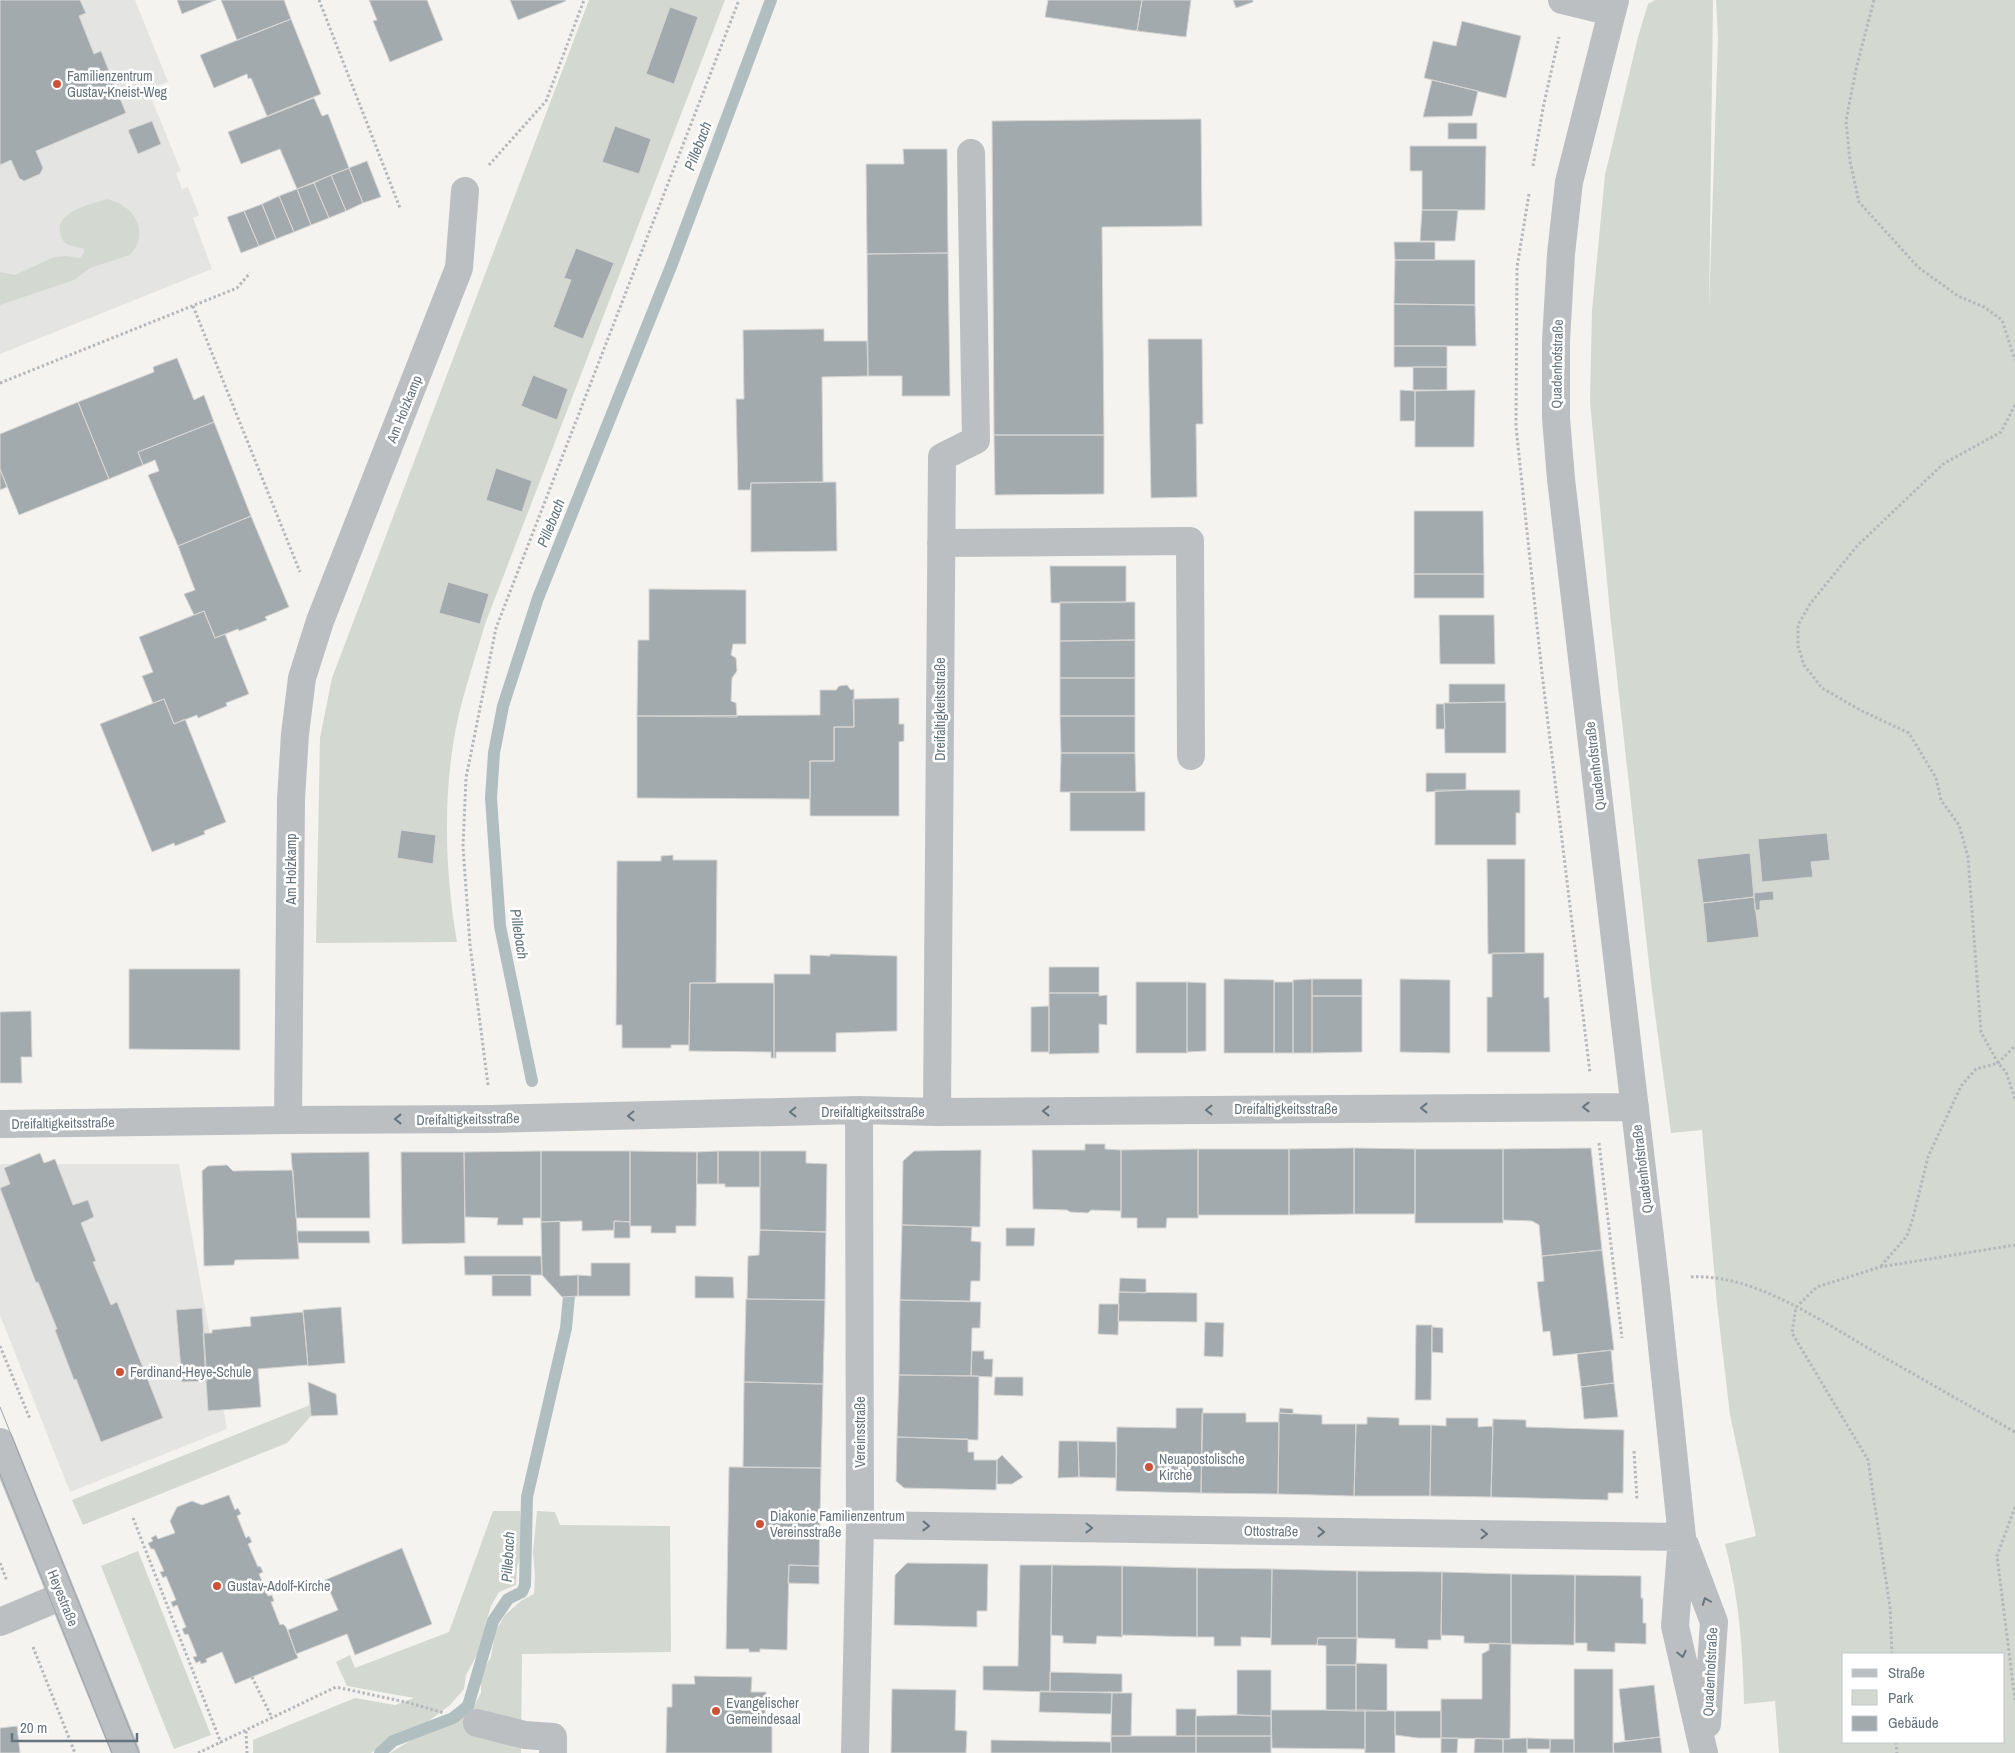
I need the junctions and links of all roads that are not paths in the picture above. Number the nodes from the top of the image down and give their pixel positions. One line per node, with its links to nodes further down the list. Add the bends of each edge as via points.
1 (1562, 0): 2 (street)
2 (1613, 6): 7 (street, Quadenhofstraße, via 1569,182 1556,341 1556,418)
3 (971, 153): 5 (street, Dreifaltigkeitsstraße, via 976,440 942,457)
4 (465, 191): 10 (street, Am Holzkamp, via 459,268 320,621 302,678 293,771)
5 (941, 543): 6 (street, via 1190,541); 9 (street, Dreifaltigkeitsstraße)
6 (1191, 756)
7 (1635, 1107): 9 (street, Dreifaltigkeitsstraße, one-way to 9); 14 (street, Quadenhofstraße)
8 (859, 1110): 9 (street, Dreifaltigkeitsstraße); 10 (street, Dreifaltigkeitsstraße, one-way to 10, via 492,1119); 13 (street, Vereinsstraße)
9 (937, 1112)
10 (288, 1120): 11 (street, Dreifaltigkeitsstraße)
11 (0, 1124)
12 (0, 1442): 15 (street, Heyestraße)
13 (860, 1525): 14 (street, Ottostraße, one-way to 14); 20 (street, Vereinsstraße)
14 (1682, 1536): 21 (street, Quadenhofstraße, one-way to 21, via 1675,1626); 21 (street, Quadenhofstraße, one-way to 14, via 1714,1622)
15 (62, 1596): 16 (street); 18 (street, Heyestraße)
16 (10, 1618)
17 (477, 1723): 19 (street, via 525,1735 553,1737)
18 (126, 1753)
19 (553, 1753)
20 (855, 1753)
21 (1705, 1753)

